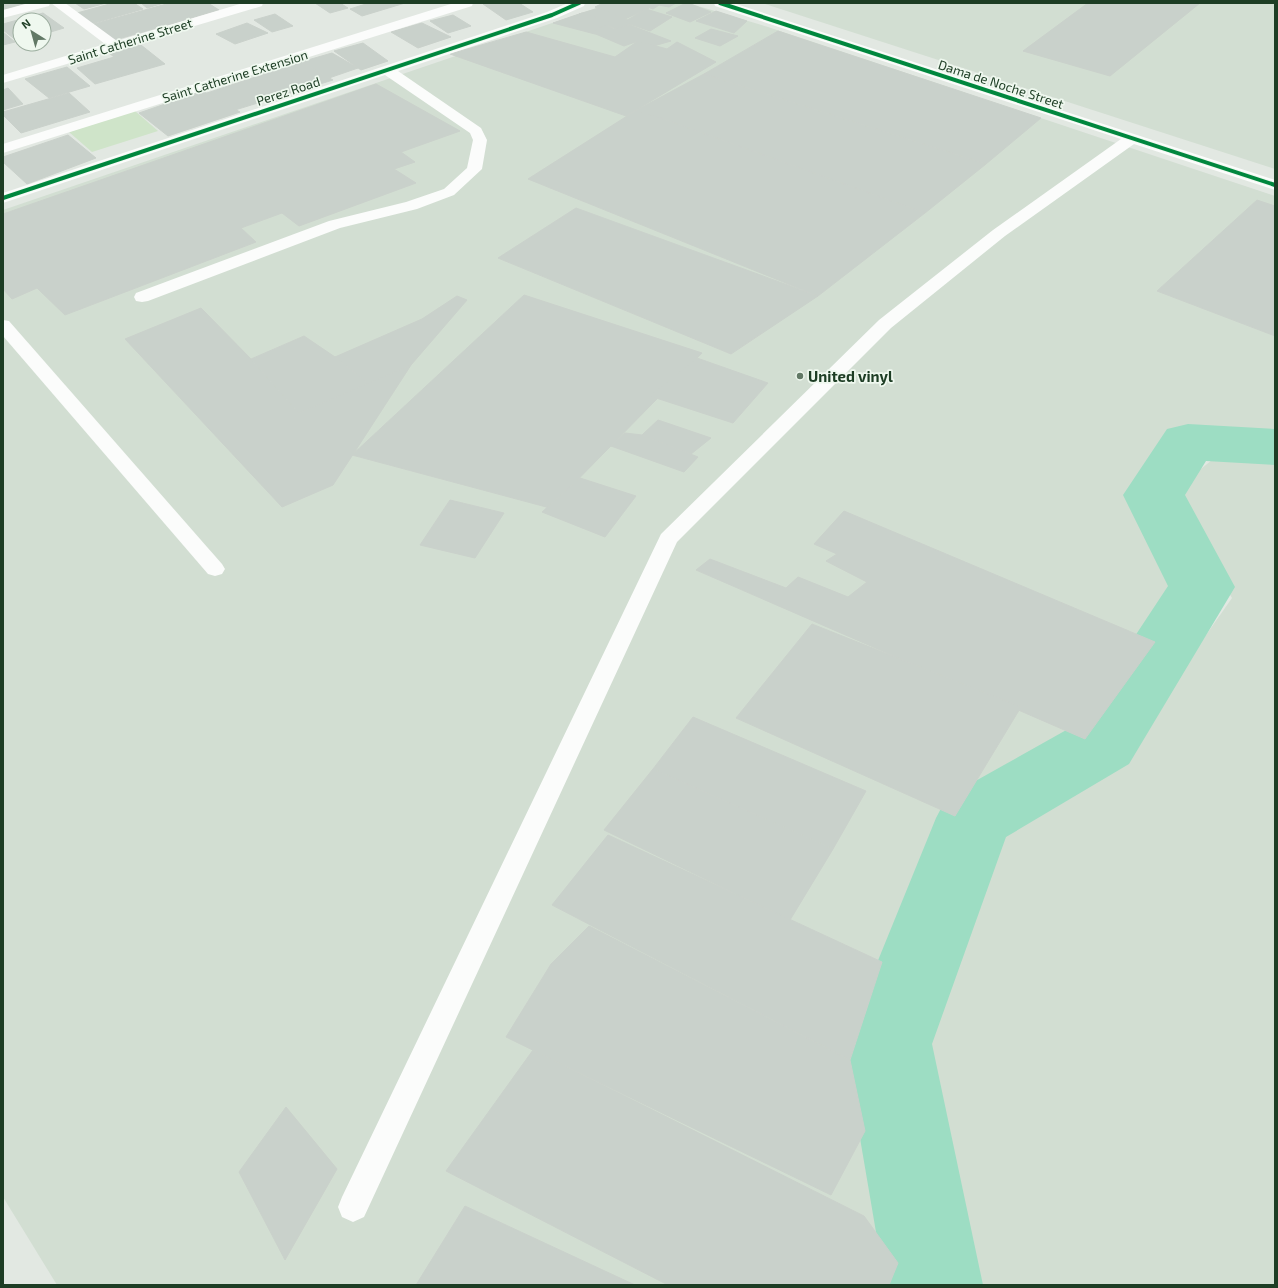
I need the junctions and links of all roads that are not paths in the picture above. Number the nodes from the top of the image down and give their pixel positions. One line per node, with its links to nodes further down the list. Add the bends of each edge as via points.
1 (44, 3): 8 (street)
2 (57, 3): 9 (street)
3 (257, 3): 7 (street, Saint Catherine Street)
4 (467, 3): 13 (street, Saint Catherine Extension)
5 (579, 3): 10 (street, Perez Road, via 552,15)
6 (720, 3): 12 (street, Dama de Noche Street)
7 (228, 6): 9 (street, Saint Catherine Street)
8 (3, 14)
9 (115, 45): 11 (street, Saint Catherine Street)
10 (387, 70): 15 (street, Perez Road); 16 (street, via 476,132 480,140 474,170 449,192 411,206 335,224)
11 (3, 79)
12 (1132, 138): 14 (street, Dama de Noche Street); 19 (street, via 999,233 885,324 668,540)
13 (3, 149)
14 (1275, 185)
15 (3, 198)
16 (142, 297)
17 (3, 325): 18 (street)
18 (215, 569)
19 (353, 1207)

